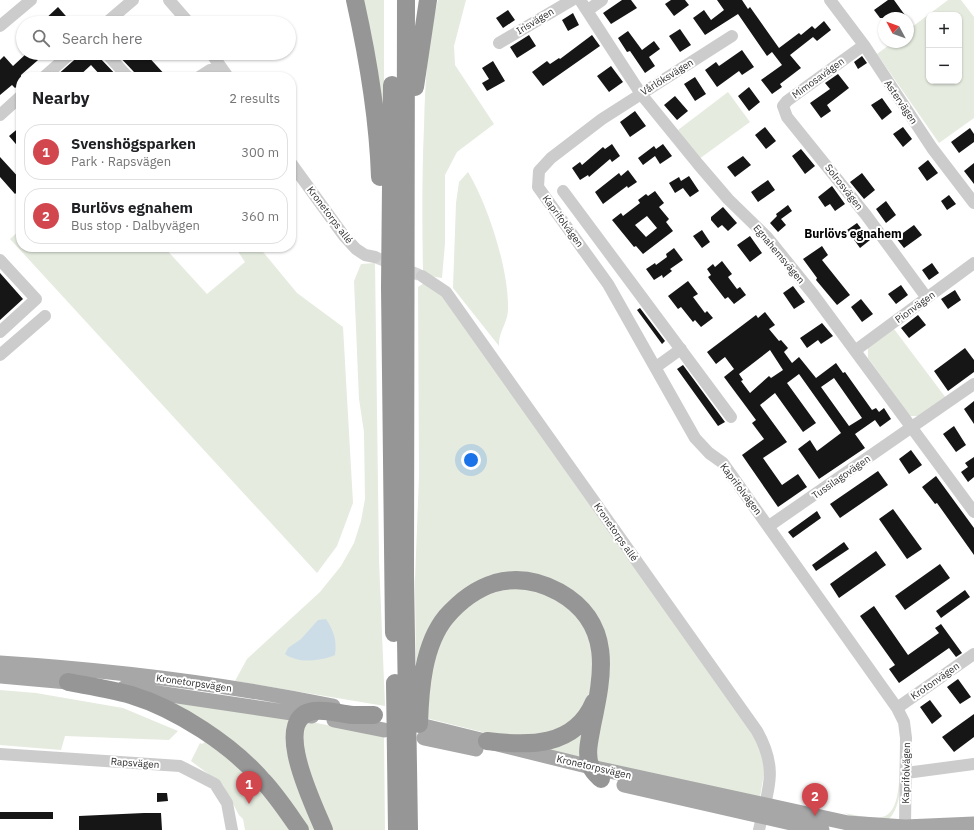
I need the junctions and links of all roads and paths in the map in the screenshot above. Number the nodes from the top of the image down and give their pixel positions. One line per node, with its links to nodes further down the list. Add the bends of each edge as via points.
1 (31, 0): 15 (street)
2 (133, 0): 13 (street)
3 (169, 0): 14 (street)
4 (355, 0): 39 (highway, via 367,57 377,126 384,250)
5 (393, 0): 39 (highway)
6 (406, 0): 34 (highway)
7 (428, 0): 34 (highway, via 416,76 413,178)
8 (572, 0): 17 (street, Irisvägen)
9 (580, 0): 12 (street, Egnahemsvägen)
10 (602, 0): 12 (street)
11 (830, 0): 18 (street, Astervägen)
12 (588, 10): 26 (street, Egnahemsvägen)
13 (114, 16)
14 (183, 16)
15 (0, 26)
16 (732, 36): 26 (street, Vårlöksvägen)
17 (499, 43)
18 (864, 45): 29 (street, Mimosavägen, via 787,101 783,106); 33 (street, Astervägen, via 932,148)
19 (63, 60): 22 (street)
20 (112, 60): 23 (street)
21 (216, 60): 25 (street)
22 (50, 72)
23 (123, 72)
24 (207, 72): 25 (street)
25 (225, 72)
26 (641, 94): 30 (street, Vårlöksvägen); 44 (street, Egnahemsvägen, via 728,199 767,237)
27 (16, 101): 28 (street)
28 (0, 115)
29 (787, 117): 40 (street, Solrosvägen, via 861,209)
30 (602, 118): 46 (street, Kaprifolvägen, via 551,158 539,171 538,187 608,284)
31 (296, 170): 35 (street, Kronetorps allé, via 344,236 365,255)
32 (563, 191): 43 (street)
33 (974, 203)
34 (406, 246): 67 (highway)
35 (376, 257)
36 (0, 260): 42 (street, via 36,300)
37 (974, 263): 40 (street, Pionvägen)
38 (422, 276): 65 (street, Kronetorps allé, via 446,292 757,731 765,745 771,772)
39 (390, 288): 67 (highway, via 391,532)
40 (927, 298): 44 (street, Pionvägen)
41 (45, 316): 45 (street)
42 (0, 332)
43 (681, 349): 46 (street); 48 (street)
44 (856, 350): 49 (street, Egnahemsvägen)
45 (0, 355)
46 (656, 368): 51 (street, Kaprifolvägen, via 695,438 723,463)
47 (974, 384): 49 (street, Tussilagovägen)
48 (731, 417)
49 (912, 427): 50 (street, Egnahemsvägen); 51 (street, Tussilagovägen)
50 (974, 512)
51 (769, 526): 57 (street, Kaprifolvägen)
52 (974, 654): 57 (street, Krotonvägen)
53 (0, 663): 59 (main road, Kronetorpsvägen, via 213,685 302,700)
54 (0, 676): 55 (main road, Kronetorpsvägen)
55 (68, 682): 58 (main road, Kronetorpsvägen); 70 (highway, via 108,689 144,700 208,733 228,747 263,780)
56 (598, 690): 60 (highway, via 591,709 582,720 557,739 525,745); 63 (highway, via 589,741 589,756); 67 (highway, via 602,653 590,621 578,605 548,586 530,581 512,580 495,583 469,595 444,619 434,636 429,654 420,700 418,751)
57 (897, 708): 64 (street, Kaprifolvägen, via 904,722)
58 (305, 714): 59 (highway, via 326,710); 71 (highway, via 298,721 294,745 300,770)
59 (381, 721)
60 (487, 741): 63 (main road, Kronetorpsvägen); 63 (main road, Kronetorpsvägen, via 424,732)
61 (0, 754): 69 (street, Rapsvägen, via 180,766 215,784 227,803)
62 (974, 764): 64 (street)
63 (596, 773): 65 (main road, Kronetorpsvägen)
64 (906, 774): 68 (street, Kaprifolvägen)
65 (762, 818): 68 (main road); 72 (main road)
66 (974, 824): 68 (main road)
67 (405, 828)
68 (905, 829)
69 (232, 830)
70 (300, 830)
71 (324, 830)
72 (822, 830)

